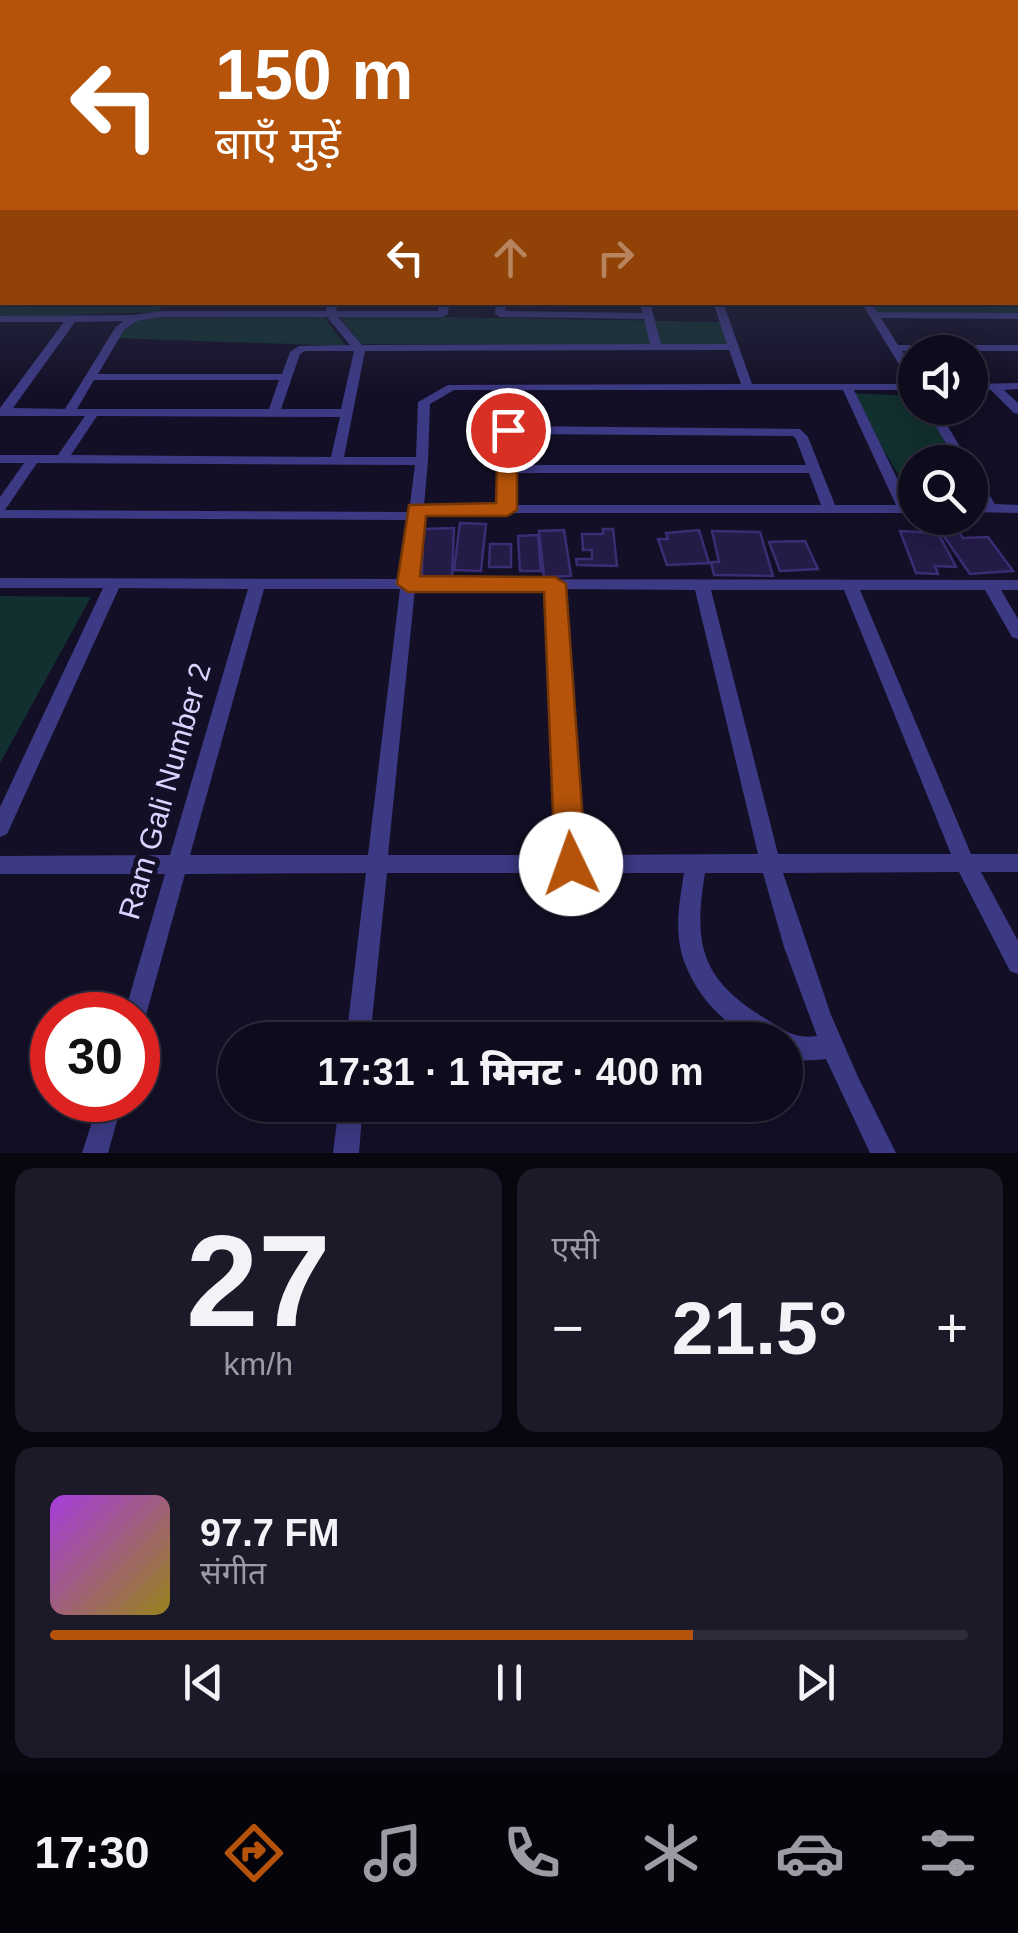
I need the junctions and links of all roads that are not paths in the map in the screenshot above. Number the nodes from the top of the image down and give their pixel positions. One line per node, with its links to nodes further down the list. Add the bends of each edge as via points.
1 (224, 305): 12 (street)
2 (278, 305): 11 (street)
3 (444, 305): 10 (street, via 442,314)
4 (501, 305): 14 (street, via 500,314)
5 (646, 305): 14 (street)
6 (719, 305): 23 (street)
7 (868, 305): 13 (street)
8 (165, 308): 12 (street); 16 (street)
9 (332, 308): 10 (street); 11 (street); 21 (street)
10 (390, 308)
11 (274, 314): 12 (street)
12 (219, 315)
13 (874, 315): 17 (street); 24 (street)
14 (648, 316): 22 (street)
15 (72, 318): 16 (street); 19 (street); 37 (street)
16 (134, 318): 27 (street, via 120,328)
17 (1016, 318)
18 (0, 319): 19 (street)
19 (15, 319): 20 (street)
20 (0, 336)
21 (359, 346): 22 (street); 28 (street, via 298,350); 38 (street)
22 (656, 347): 23 (street)
23 (734, 347): 35 (street)
24 (894, 348): 25 (street); 26 (street)
25 (1018, 348)
26 (898, 355)
27 (90, 377): 28 (street); 39 (street)
28 (286, 377): 41 (street)
29 (898, 385): 34 (street)
30 (988, 386): 31 (street)
31 (994, 386): 32 (street); 36 (street)
32 (1018, 386)
33 (508, 387): 35 (street); 42 (street); 47 (street, via 452,387 429,396)
34 (847, 387): 35 (street); 50 (street)
35 (748, 388)
36 (1018, 410)
37 (2, 412): 39 (street)
38 (346, 412): 41 (street); 46 (street)
39 (68, 413): 40 (street)
40 (93, 413): 41 (street); 45 (street)
41 (274, 413)
42 (508, 430): 48 (street, via 786,430 802,437); 49 (street)
43 (0, 458): 44 (street)
44 (34, 458): 45 (street); 57 (street)
45 (63, 458): 46 (street)
46 (337, 460): 47 (street)
47 (422, 461): 58 (street)
48 (815, 469): 49 (street); 53 (street)
49 (508, 470): 56 (street)
50 (898, 486)
51 (988, 505): 52 (street)
52 (990, 508): 55 (street)
53 (830, 509): 54 (street); 56 (street)
54 (898, 509)
55 (1018, 509)
56 (507, 510): 58 (street)
57 (0, 511): 58 (street)
58 (416, 513): 61 (street)
59 (0, 584): 60 (street)
60 (113, 584): 63 (street); 69 (street)
61 (408, 584): 62 (street); 63 (street); 72 (street)
62 (555, 584): 64 (street); 73 (street)
63 (257, 585): 77 (street, Ram Gali Number 2)
64 (702, 585): 65 (street); 75 (street)
65 (850, 585): 66 (street); 70 (street)
66 (990, 585): 67 (street); 68 (street)
67 (1018, 585)
68 (1018, 633)
69 (0, 828)
70 (965, 863): 71 (street); 75 (street); 78 (street)
71 (1018, 863)
72 (376, 864): 73 (street); 77 (street); 80 (street)
73 (571, 864): 74 (street)
74 (696, 864): 75 (street); 81 (street, via 686,910 690,954 706,986)
75 (768, 864): 82 (street)
76 (0, 865): 77 (street)
77 (179, 865): 79 (street, Ram Gali Number 2)
78 (1018, 962)
79 (143, 992)
80 (360, 1022)
81 (748, 1022)
82 (834, 1046): 83 (street); 88 (street)
83 (803, 1049)
84 (104, 1122): 86 (street)
85 (349, 1122): 87 (street)
86 (95, 1153)
87 (346, 1153)
88 (883, 1153)

